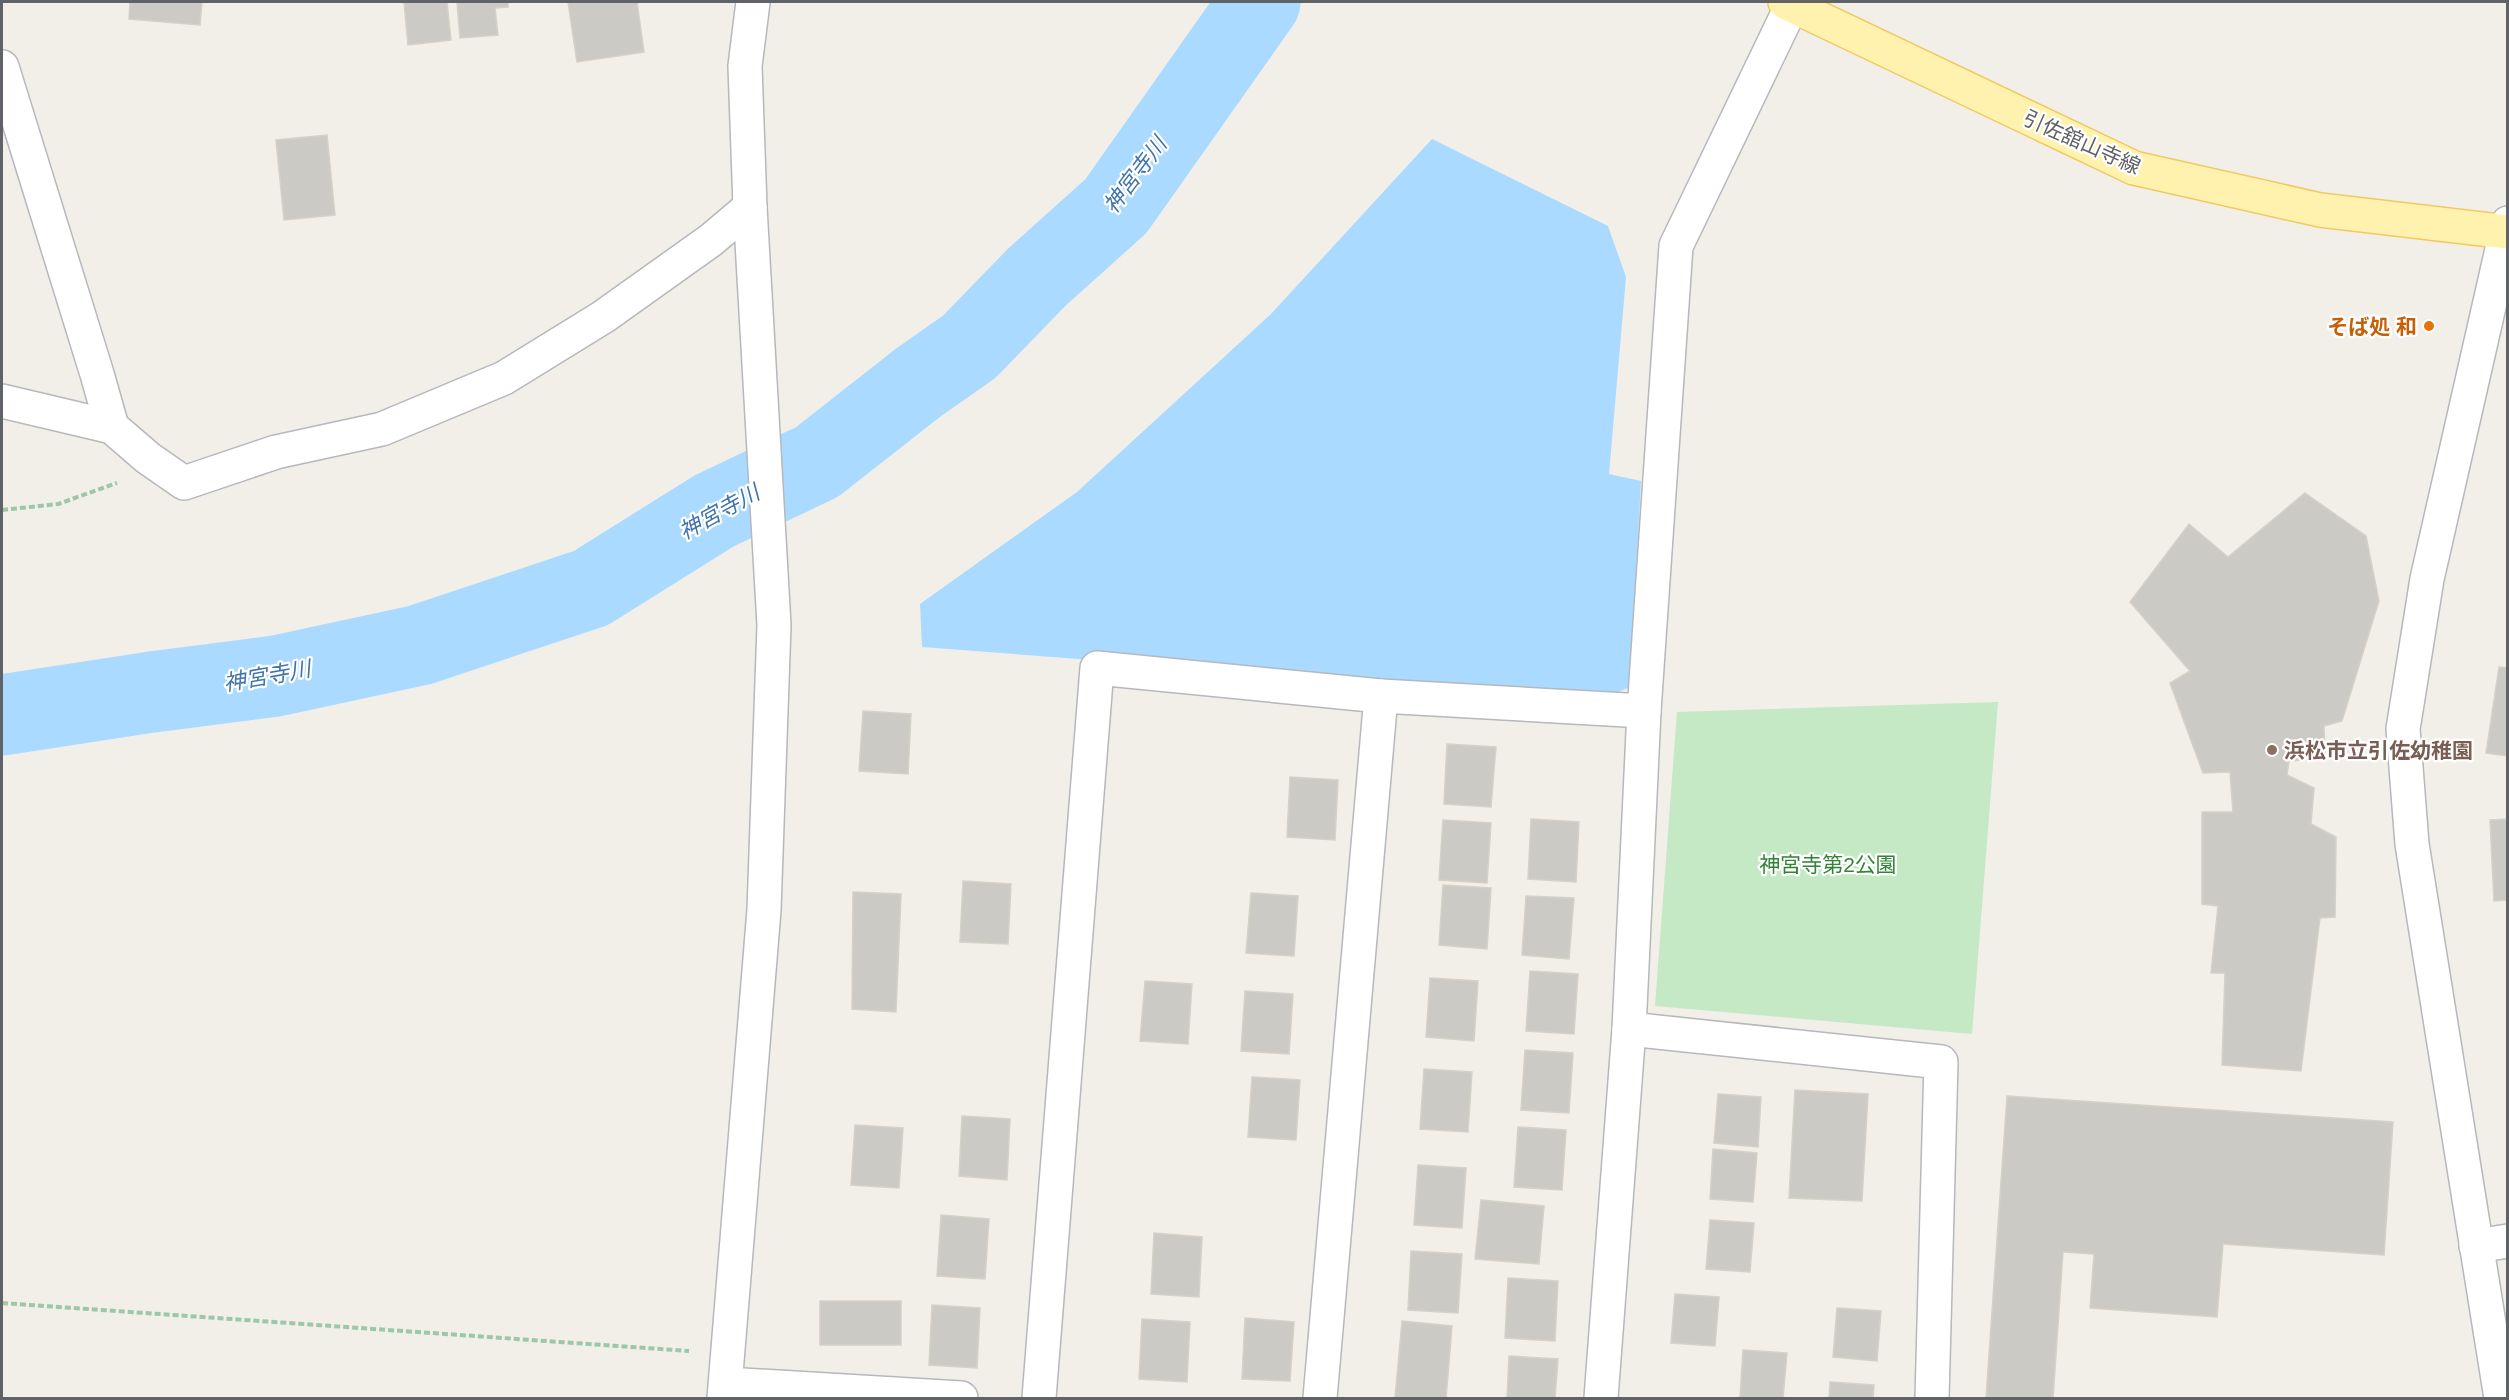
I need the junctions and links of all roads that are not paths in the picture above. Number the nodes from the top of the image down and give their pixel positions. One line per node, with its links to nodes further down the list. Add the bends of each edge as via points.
1 (753, 2): 4 (street, via 745,66)
2 (1788, 3): 5 (main road, 引佐舘山寺線, via 2134,168 2320,210); 9 (street, via 1676,246)
3 (2, 67): 7 (street)
4 (750, 207): 7 (street, via 711,240 603,317 504,378 382,429 276,452 184,483); 12 (street, via 774,625 764,910)
5 (2507, 229): 11 (street, via 2427,579 2403,729 2412,844)
6 (2, 401): 7 (street)
7 (112, 427)
8 (1381, 696): 9 (street); 14 (street, via 1097,668); 15 (street)
9 (1644, 711): 10 (street)
10 (1629, 1029): 16 (street); 17 (street, via 1941,1062)
11 (2492, 1243): 18 (street)
12 (726, 1379): 13 (street)
13 (961, 1398)
14 (1040, 1398)
15 (1320, 1398)
16 (1601, 1398)
17 (1932, 1398)
18 (2501, 1398)

